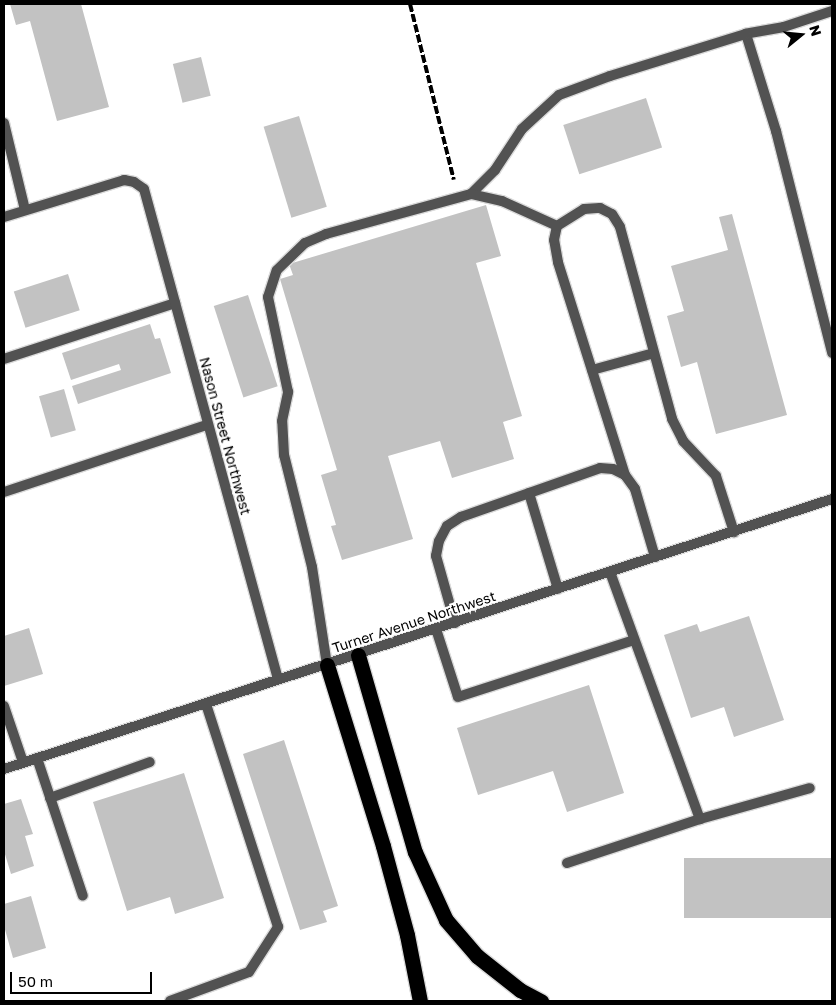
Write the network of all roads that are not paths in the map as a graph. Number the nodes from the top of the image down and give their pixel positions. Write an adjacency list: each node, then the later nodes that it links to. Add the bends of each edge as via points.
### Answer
1 (832, 11): 2 (street, via 784,27)
2 (746, 34): 5 (street, via 559,95 522,129 495,170); 11 (street, via 776,131)
3 (4, 123): 4 (street)
4 (8, 162): 6 (street)
5 (470, 194): 8 (street, via 502,201); 27 (street, via 346,228 305,243 276,270 268,297 288,392 282,421 284,455 312,568)
6 (25, 210): 7 (street); 9 (street, Nason Street Northwest, via 124,180 134,182 144,189 148,198)
7 (4, 217)
8 (557, 226): 10 (street, via 584,209 600,208 612,214 620,227); 13 (street, via 554,240 558,262)
9 (175, 303): 12 (street); 14 (street, Nason Street Northwest)
10 (654, 353): 13 (street); 19 (street, via 672,419 683,441 716,476)
11 (832, 353)
12 (4, 359)
13 (592, 370): 15 (street)
14 (206, 425): 16 (street); 28 (street, Nason Street Northwest)
15 (625, 475): 17 (street, via 614,468 600,468); 20 (street, via 635,489)
16 (4, 492)
17 (529, 493): 22 (street); 23 (street, via 461,517 447,526 436,556)
18 (832, 499): 19 (street, Turner Avenue Northwest)
19 (734, 532): 20 (street, Turner Avenue Northwest)
20 (654, 558): 21 (street, Turner Avenue Northwest)
21 (610, 572): 22 (street, Turner Avenue Northwest); 25 (street)
22 (558, 589): 23 (street, Turner Avenue Northwest)
23 (455, 623): 24 (street, Turner Avenue Northwest)
24 (436, 629): 25 (street, via 458,697); 26 (street, Turner Avenue Northwest)
25 (634, 640): 37 (street)
26 (358, 655): 27 (street, Turner Avenue Northwest); 42 (highway, via 392,781 433,895 446,920 477,956 520,990)
27 (327, 665): 28 (street, Turner Avenue Northwest); 41 (highway, via 383,846)
28 (278, 679): 29 (street, Turner Avenue Northwest)
29 (206, 704): 31 (street, Turner Avenue Northwest); 40 (street, via 278,928 249,972)
30 (4, 706): 32 (street)
31 (37, 758): 32 (street, Turner Avenue Northwest); 36 (street)
32 (23, 762): 34 (street, Turner Avenue Northwest)
33 (150, 762): 36 (street)
34 (4, 769)
35 (810, 788): 37 (street)
36 (50, 798): 39 (street)
37 (700, 819): 38 (street)
38 (567, 863)
39 (83, 896)
40 (170, 1001)
41 (420, 1001)
42 (542, 1001)

